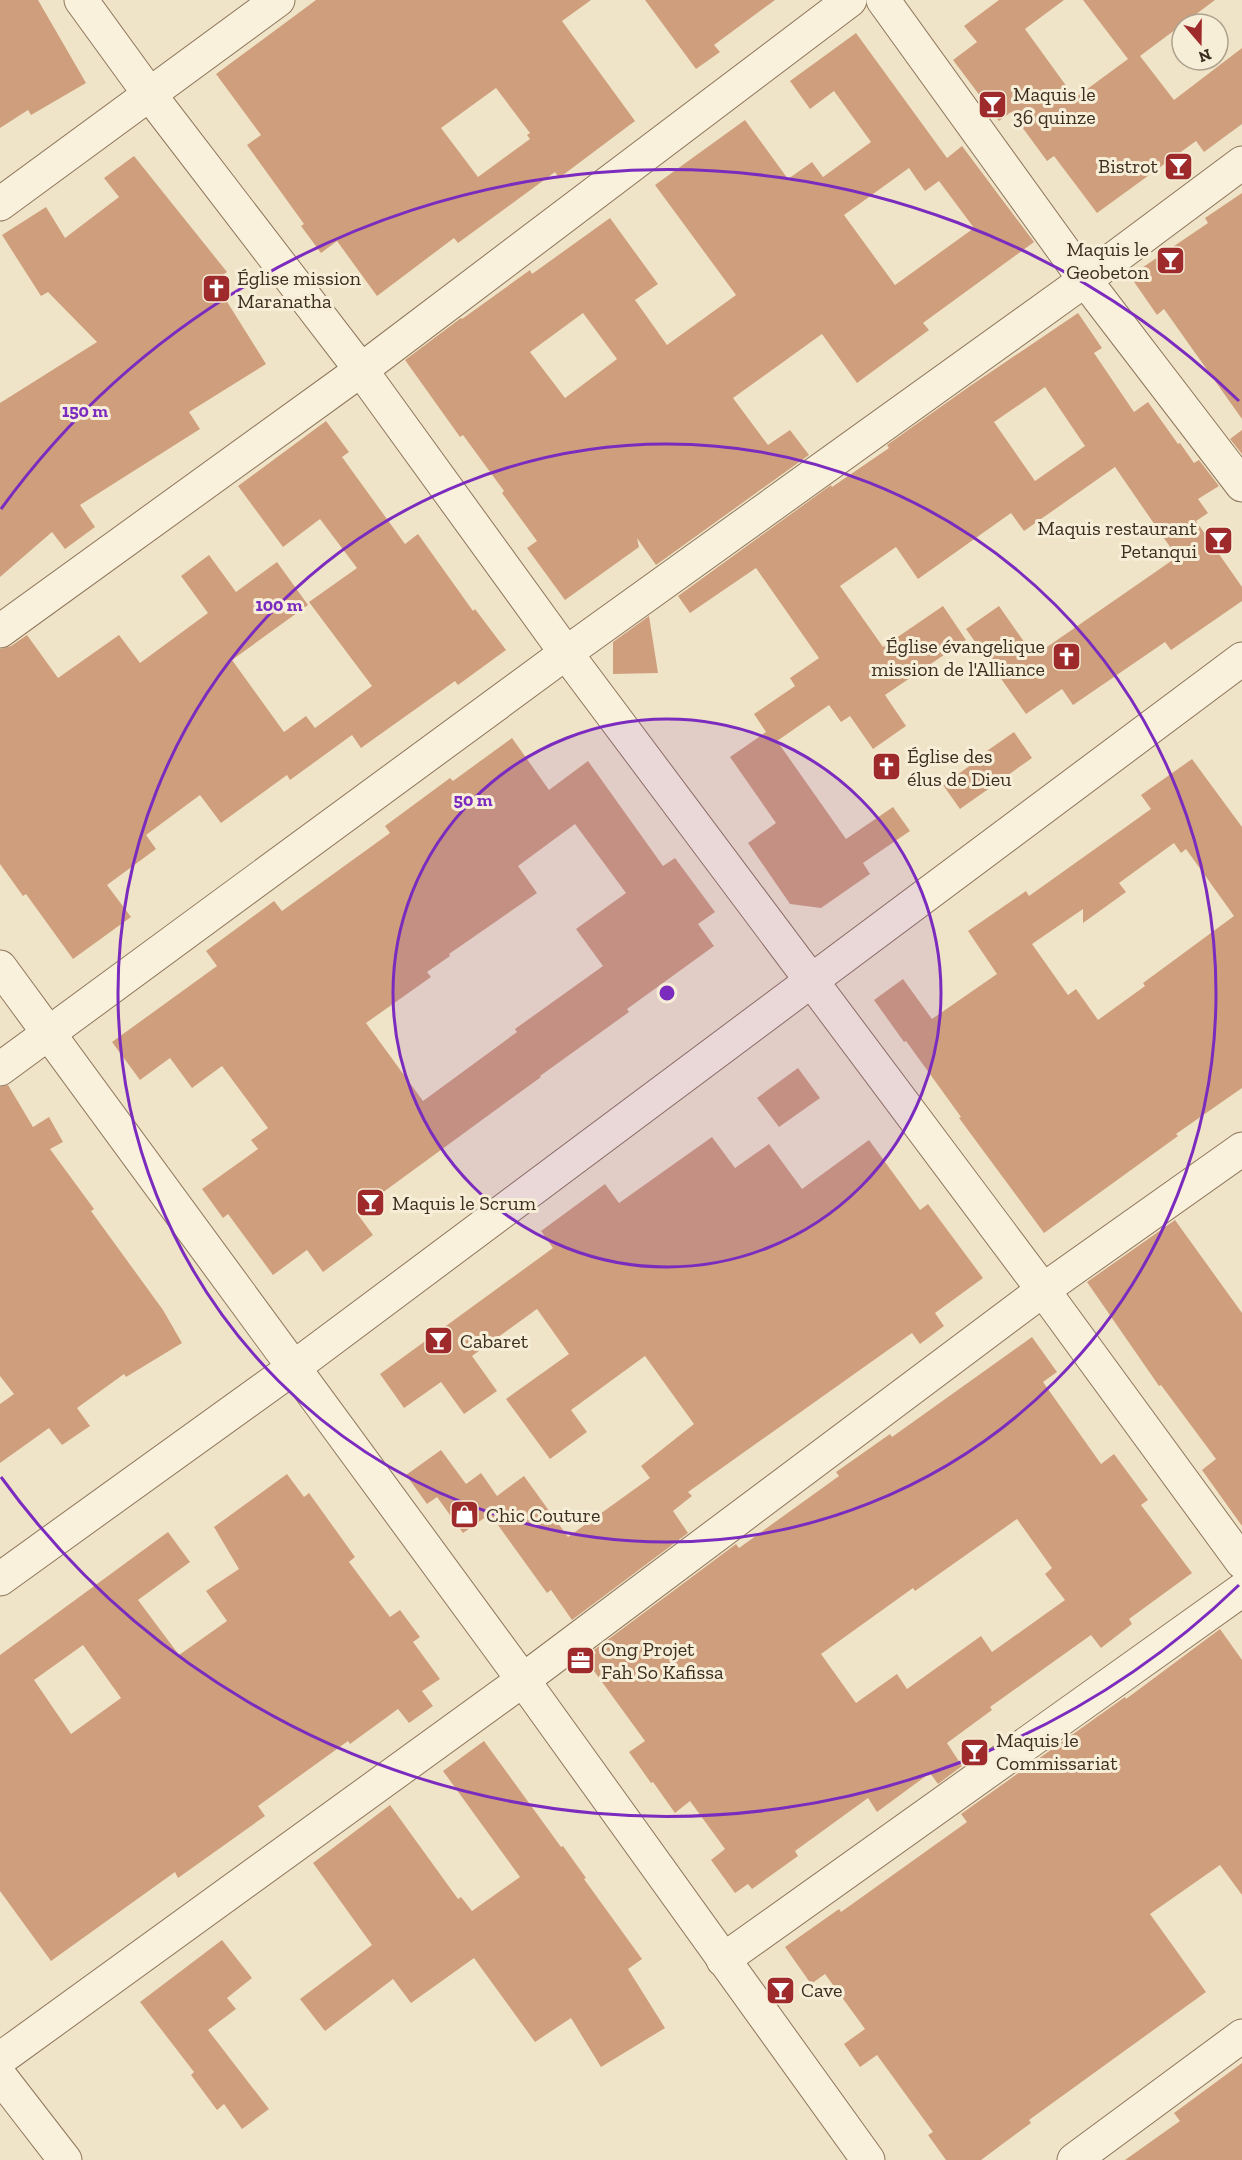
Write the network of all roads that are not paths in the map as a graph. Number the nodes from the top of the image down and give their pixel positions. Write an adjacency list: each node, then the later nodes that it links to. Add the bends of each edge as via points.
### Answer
1 (81, 0): 5 (street)
2 (278, 0): 5 (street)
3 (850, 0): 9 (street)
4 (883, 0): 8 (street)
5 (150, 95): 7 (street); 9 (street)
6 (1242, 164): 8 (street)
7 (0, 204)
8 (1085, 280): 10 (street); 12 (street)
9 (361, 370): 11 (street); 12 (street)
10 (1242, 484)
11 (0, 631)
12 (566, 653): 15 (street); 16 (street)
13 (1242, 659): 15 (street)
14 (0, 967): 16 (street)
15 (810, 981): 19 (street); 20 (street)
16 (49, 1033): 17 (street); 20 (street)
17 (0, 1069)
18 (1242, 1149): 19 (street)
19 (1043, 1290): 21 (street); 24 (street)
20 (293, 1368): 22 (street); 24 (street)
21 (1242, 1562)
22 (0, 1579)
23 (1242, 1590): 25 (street)
24 (523, 1680): 25 (street); 27 (street)
25 (723, 1960): 30 (street)
26 (1242, 2036): 31 (street)
27 (0, 2059)
28 (0, 2076): 29 (street)
29 (65, 2160)
30 (868, 2160)
31 (1074, 2160)

